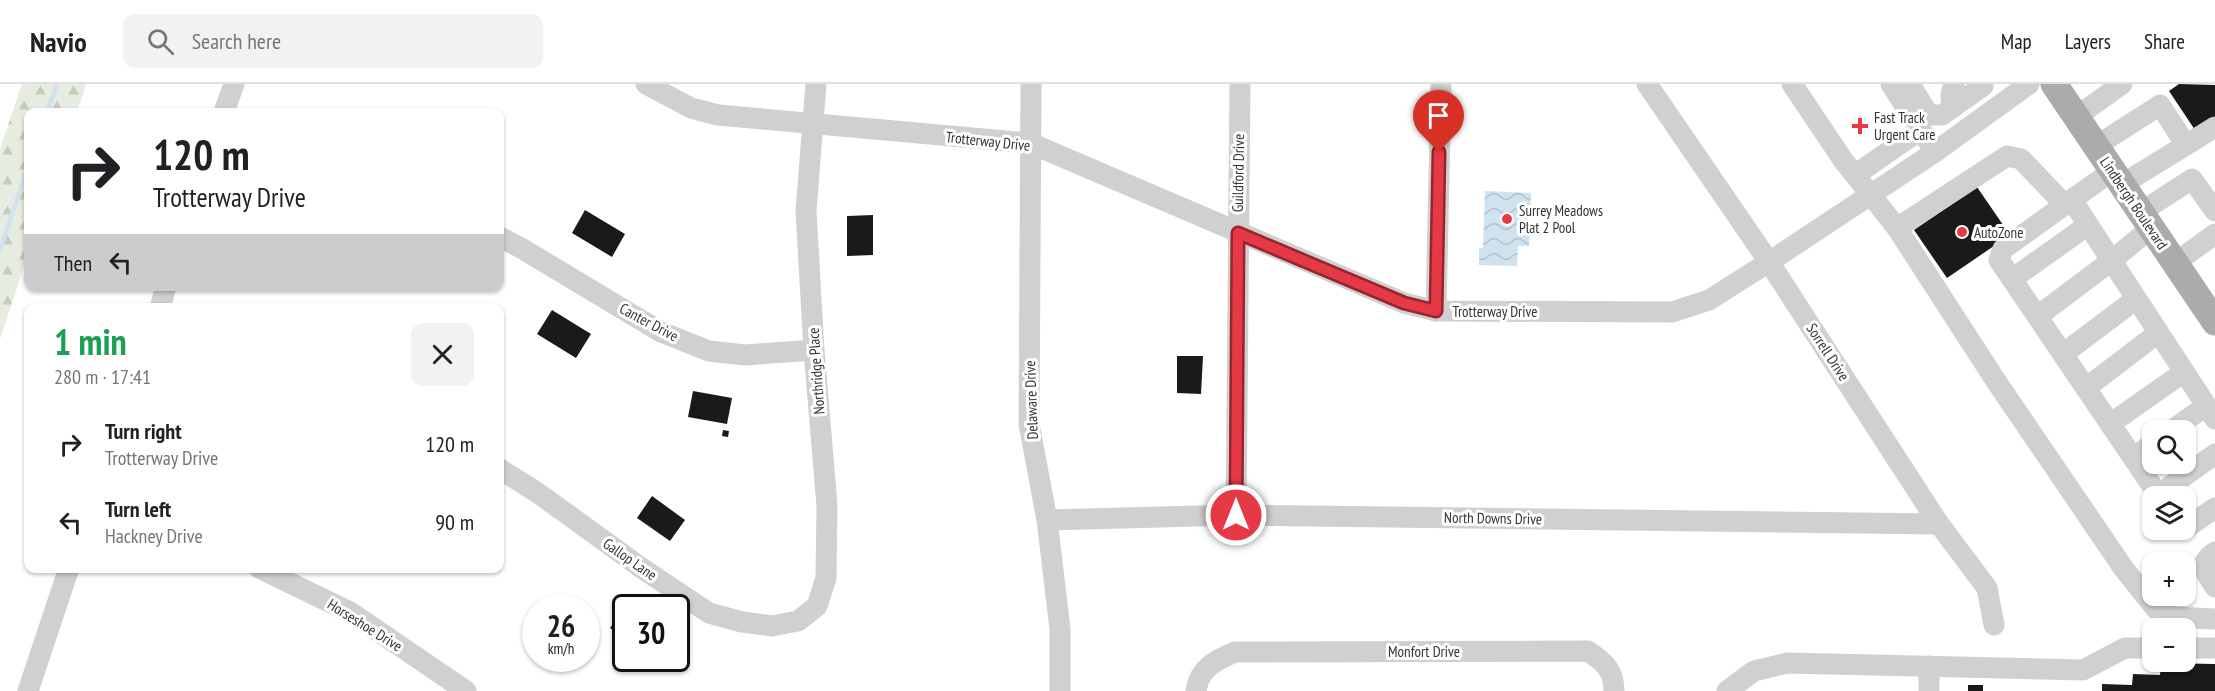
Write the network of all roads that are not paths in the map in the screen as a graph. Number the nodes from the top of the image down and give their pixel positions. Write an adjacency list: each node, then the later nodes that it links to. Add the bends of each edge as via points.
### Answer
1 (234, 84): 16 (street)
2 (646, 84): 19 (street, Trotterway Drive, via 691,108 718,115)
3 (816, 84): 19 (street, Northridge Place)
4 (1031, 84): 22 (street, Delaware Drive)
5 (1240, 84): 34 (street, Guildford Drive)
6 (1441, 84): 42 (street)
7 (1647, 84): 37 (street, Sorrell Drive)
8 (1792, 84): 26 (street)
9 (1892, 84): 21 (street)
10 (1954, 84): 17 (street)
11 (1983, 84): 17 (street)
12 (2029, 84): 25 (street, Trotterway Drive)
13 (2054, 84): 18 (main road, Lindbergh Boulevard)
14 (2122, 84): 18 (street)
15 (1929, 87): 17 (street, via 1911,86 1929,115 1942,115)
16 (225, 108)
17 (1952, 108)
18 (2076, 117): 24 (main road, Lindbergh Boulevard)
19 (813, 124): 22 (street, Trotterway Drive); 46 (street, Northridge Place, via 806,212)
20 (2215, 127): 23 (street)
21 (1920, 130): 25 (street); 26 (street)
22 (1030, 143): 34 (street, Trotterway Drive); 61 (street, Delaware Drive, via 1029,424)
23 (2186, 145): 24 (street, via 2160,105); 27 (street)
24 (2096, 146): 27 (main road, Lindbergh Boulevard)
25 (1935, 152): 28 (street, Trotterway Drive)
26 (1855, 175): 28 (street)
27 (2117, 178): 29 (street); 31 (main road, Lindbergh Boulevard)
28 (1870, 195): 33 (street); 37 (street, Trotterway Drive)
29 (2068, 203): 32 (street); 33 (street, via 2021,159 2007,156); 40 (street, via 2003,249 1999,260)
30 (2215, 211): 31 (street, via 2192,179)
31 (2146, 220): 38 (street); 39 (main road, Lindbergh Boulevard)
32 (2088, 225): 38 (street); 40 (street)
33 (1896, 228): 68 (street, via 2016,411 2124,569 2156,609 2173,617)
34 (1238, 233): 42 (street, Trotterway Drive, via 1404,303); 60 (street, Guildford Drive)
35 (2215, 234): 39 (street)
36 (504, 239): 46 (street, Canter Drive, via 661,332 709,351 745,355)
37 (1769, 261): 42 (street, Trotterway Drive, via 1709,300 1672,312); 63 (street, Sorrell Drive)
38 (2111, 261): 41 (street); 43 (street)
39 (2175, 263): 44 (main road, Lindbergh Boulevard)
40 (2012, 279): 43 (street)
41 (2136, 299): 45 (street); 47 (street)
42 (1436, 311)
43 (2037, 316): 47 (street)
44 (2215, 322)
45 (2158, 333): 48 (street); 49 (street)
46 (814, 350): 70 (street, Northridge Place, via 827,506 826,578 817,606 798,621)
47 (2063, 354): 49 (street)
48 (2184, 372): 50 (street); 52 (street)
49 (2086, 388): 52 (street)
50 (2211, 413): 51 (street)
51 (2195, 420)
52 (2110, 424): 55 (street)
53 (2142, 451): 55 (street)
54 (2215, 454): 58 (street)
55 (2133, 458): 57 (street)
56 (504, 471): 70 (street, Gallop Lane, via 709,613)
57 (2152, 486)
58 (2172, 486)
59 (2215, 508): 62 (street)
60 (1236, 515): 61 (street, North Downs Drive); 63 (street, North Downs Drive)
61 (1047, 520): 77 (street, Delaware Drive, via 1060,629)
62 (2196, 520)
63 (1940, 524): 69 (street, Sorrell Drive, via 1987,588)
64 (2215, 552): 67 (street, via 2204,563)
65 (67, 573): 75 (street)
66 (269, 573): 76 (street, Horseshoe Drive, via 350,612)
67 (2215, 587)
68 (2215, 619)
69 (1994, 625)
70 (772, 626)
71 (2142, 648): 74 (street, via 2125,648 2083,670)
72 (2196, 648): 73 (street)
73 (2215, 648)
74 (1929, 666): 80 (street, via 1787,663 1754,671); 81 (street)
75 (28, 691)
76 (466, 691)
77 (1060, 691)
78 (1196, 691): 79 (street, Monfort Drive, via 1211,663 1235,652 1588,651 1604,662 1614,680)
79 (1614, 691)
80 (1727, 691)
81 (1929, 691)

